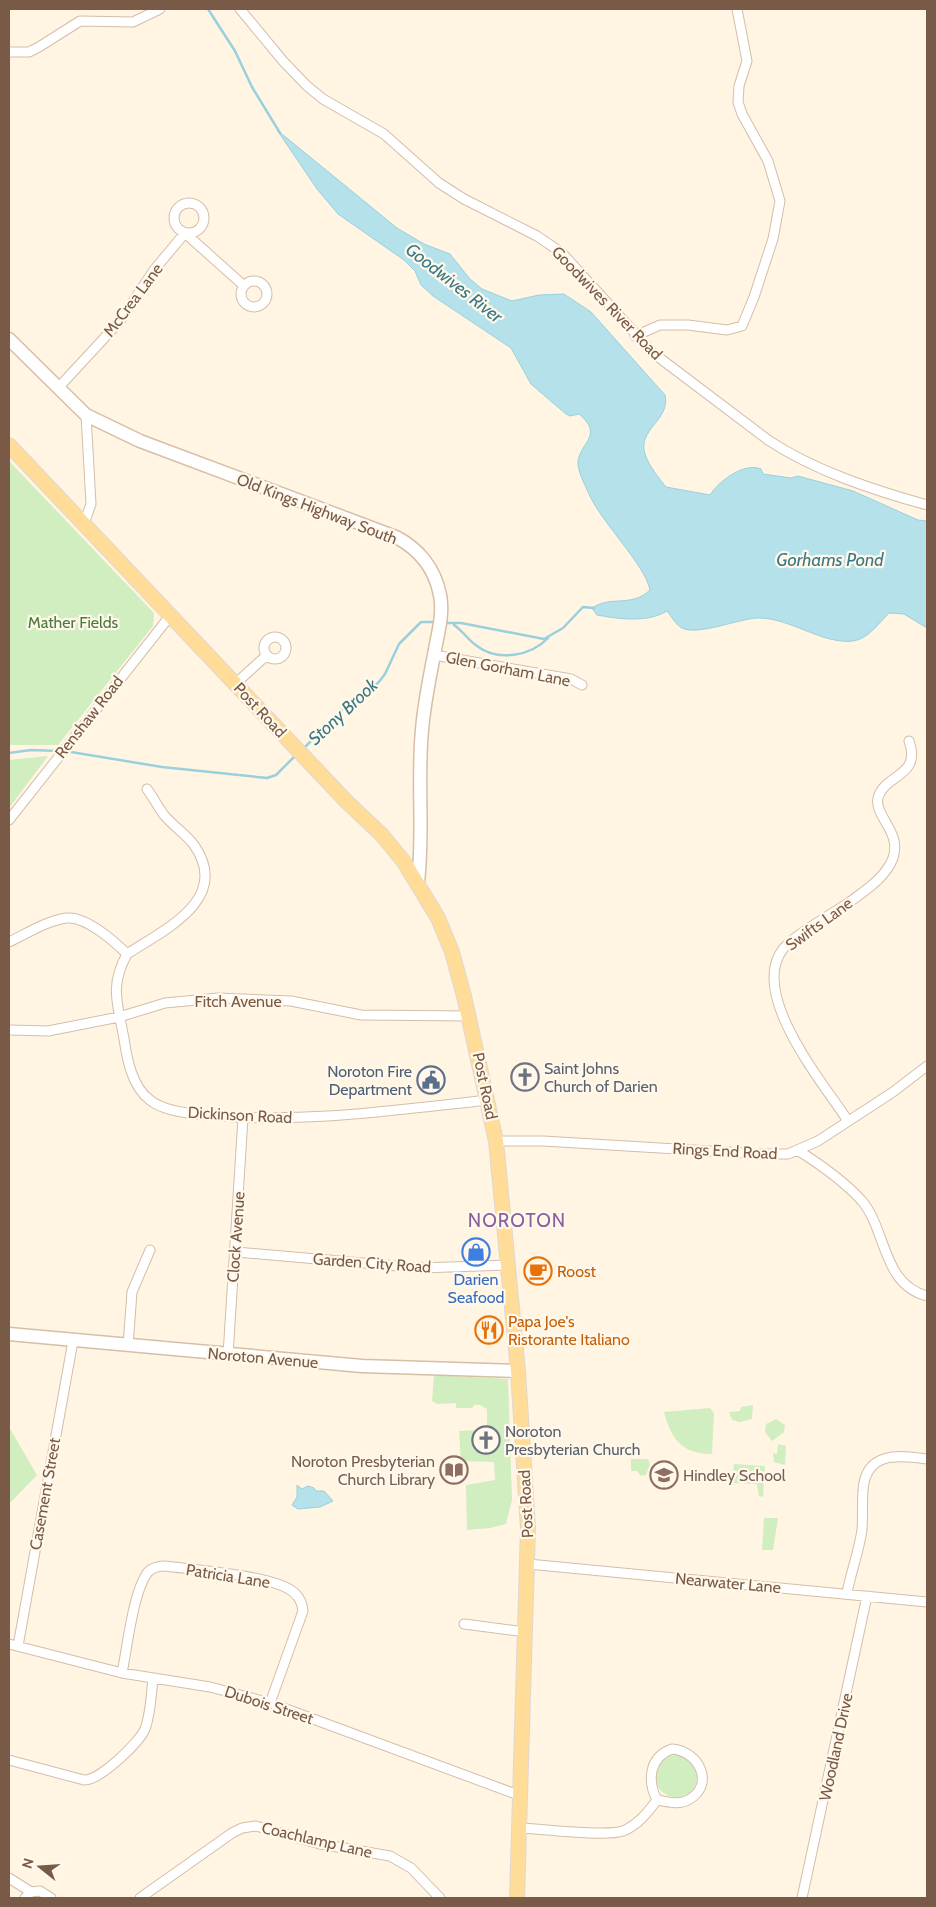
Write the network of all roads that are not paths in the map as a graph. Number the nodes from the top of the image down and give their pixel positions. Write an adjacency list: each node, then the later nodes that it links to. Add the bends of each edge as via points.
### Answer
1 (160, 9): 4 (street, via 133,22 86,19 71,24 29,52)
2 (240, 9): 6 (street, Goodwives River Road, via 294,74 323,98 384,134 439,183 562,253)
3 (737, 9): 6 (street, via 747,60 738,102 768,161 780,201 770,248 742,326 726,330 688,325 660,326)
4 (9, 52)
5 (243, 285): 8 (street, McCrea Lane, via 186,233 154,270 120,321)
6 (635, 336): 11 (street, Goodwives River Road, via 667,364 787,452 860,483)
7 (9, 339): 8 (street, Old Kings Highway South)
8 (59, 387): 9 (street, Old Kings Highway South)
9 (86, 415): 12 (street, via 91,504); 15 (street, Old Kings Highway South, via 140,441 404,542 418,552 429,567 440,596 440,623)
10 (9, 445): 12 (main road, Post Road)
11 (927, 505)
12 (84, 524): 13 (main road, Post Road)
13 (170, 616): 16 (main road, Post Road); 20 (street, Renshaw Road)
14 (267, 655): 16 (street)
15 (434, 655): 17 (street, Glen Gorham Lane, via 571,679); 21 (street, Old Kings Highway South, via 424,702)
16 (235, 684): 21 (main road, Post Road, via 382,835)
17 (582, 685)
18 (909, 741): 30 (street, Swifts Lane, via 912,756 904,774 882,788 877,802 894,842 889,867 860,894 784,948 776,969 775,989 782,1015)
19 (147, 789): 23 (street, via 164,815 193,843 203,860 207,878 200,898 180,920)
20 (9, 820)
21 (418, 882): 24 (main road, Post Road, via 452,952)
22 (9, 942): 23 (street, via 68,918 83,921 115,941)
23 (126, 954): 25 (street, Dickinson Road, via 115,986)
24 (469, 1016): 25 (street, Fitch Avenue, via 361,1015 291,1001 218,998 165,1003); 28 (main road, Post Road)
25 (119, 1017): 26 (street, Fitch Avenue, via 48,1031); 29 (street, Dickinson Road, via 136,1084 150,1101 181,1113)
26 (9, 1030)
27 (927, 1066): 30 (street, Rings End Road)
28 (488, 1100): 29 (street, Dickinson Road, via 346,1115); 31 (main road, Post Road)
29 (243, 1118): 34 (street, Clock Avenue)
30 (848, 1121): 32 (street, Rings End Road)
31 (496, 1141): 32 (street, Rings End Road, via 776,1155); 35 (main road, Post Road)
32 (799, 1151): 36 (street, via 863,1202 893,1269 909,1287)
33 (150, 1250): 39 (street, via 132,1292)
34 (236, 1252): 35 (street, Garden City Road, via 420,1268); 40 (street, Clock Avenue)
35 (509, 1265): 41 (main road, Post Road)
36 (927, 1296)
37 (9, 1334): 38 (street, Noroton Avenue)
38 (73, 1341): 39 (street, Noroton Avenue); 49 (street, Casement Street)
39 (128, 1346): 40 (street, Noroton Avenue)
40 (228, 1355): 41 (street, Noroton Avenue, via 362,1366)
41 (518, 1372): 43 (main road, Post Road)
42 (927, 1459): 44 (street, via 892,1456 878,1461 867,1474 863,1489 862,1530)
43 (528, 1564): 44 (street, Nearwater Lane); 48 (main road, Post Road)
44 (847, 1594): 45 (street, Nearwater Lane)
45 (867, 1596): 46 (street, Nearwater Lane); 63 (street, Woodland Drive)
46 (927, 1602)
47 (464, 1624): 48 (street)
48 (526, 1632): 54 (main road, Post Road)
49 (13, 1645): 50 (street, Dubois Street)
50 (122, 1673): 51 (street, Dubois Street); 52 (street, Patricia Lane, via 139,1594 153,1568 166,1566 258,1579 290,1589 300,1599 303,1611)
51 (153, 1679): 52 (street, Dubois Street, via 210,1687); 53 (street, via 148,1716 141,1736 95,1778 84,1780)
52 (270, 1703): 54 (street, Dubois Street)
53 (9, 1760)
54 (521, 1796): 56 (main road, Post Road)
55 (657, 1800): 55 (street, via 681,1802 689,1800 698,1790 701,1770 688,1753 672,1749 659,1756 651,1774); 56 (street, via 636,1823 623,1831 602,1833)
56 (520, 1828): 62 (main road, Post Road)
57 (9, 1878): 58 (street)
58 (28, 1895): 59 (street, via 40,1890)
59 (50, 1898)
60 (140, 1898): 61 (street, Coachlamp Lane, via 232,1833 256,1826 320,1844 396,1859 411,1868)
61 (440, 1898)
62 (517, 1898)
63 (802, 1898)

